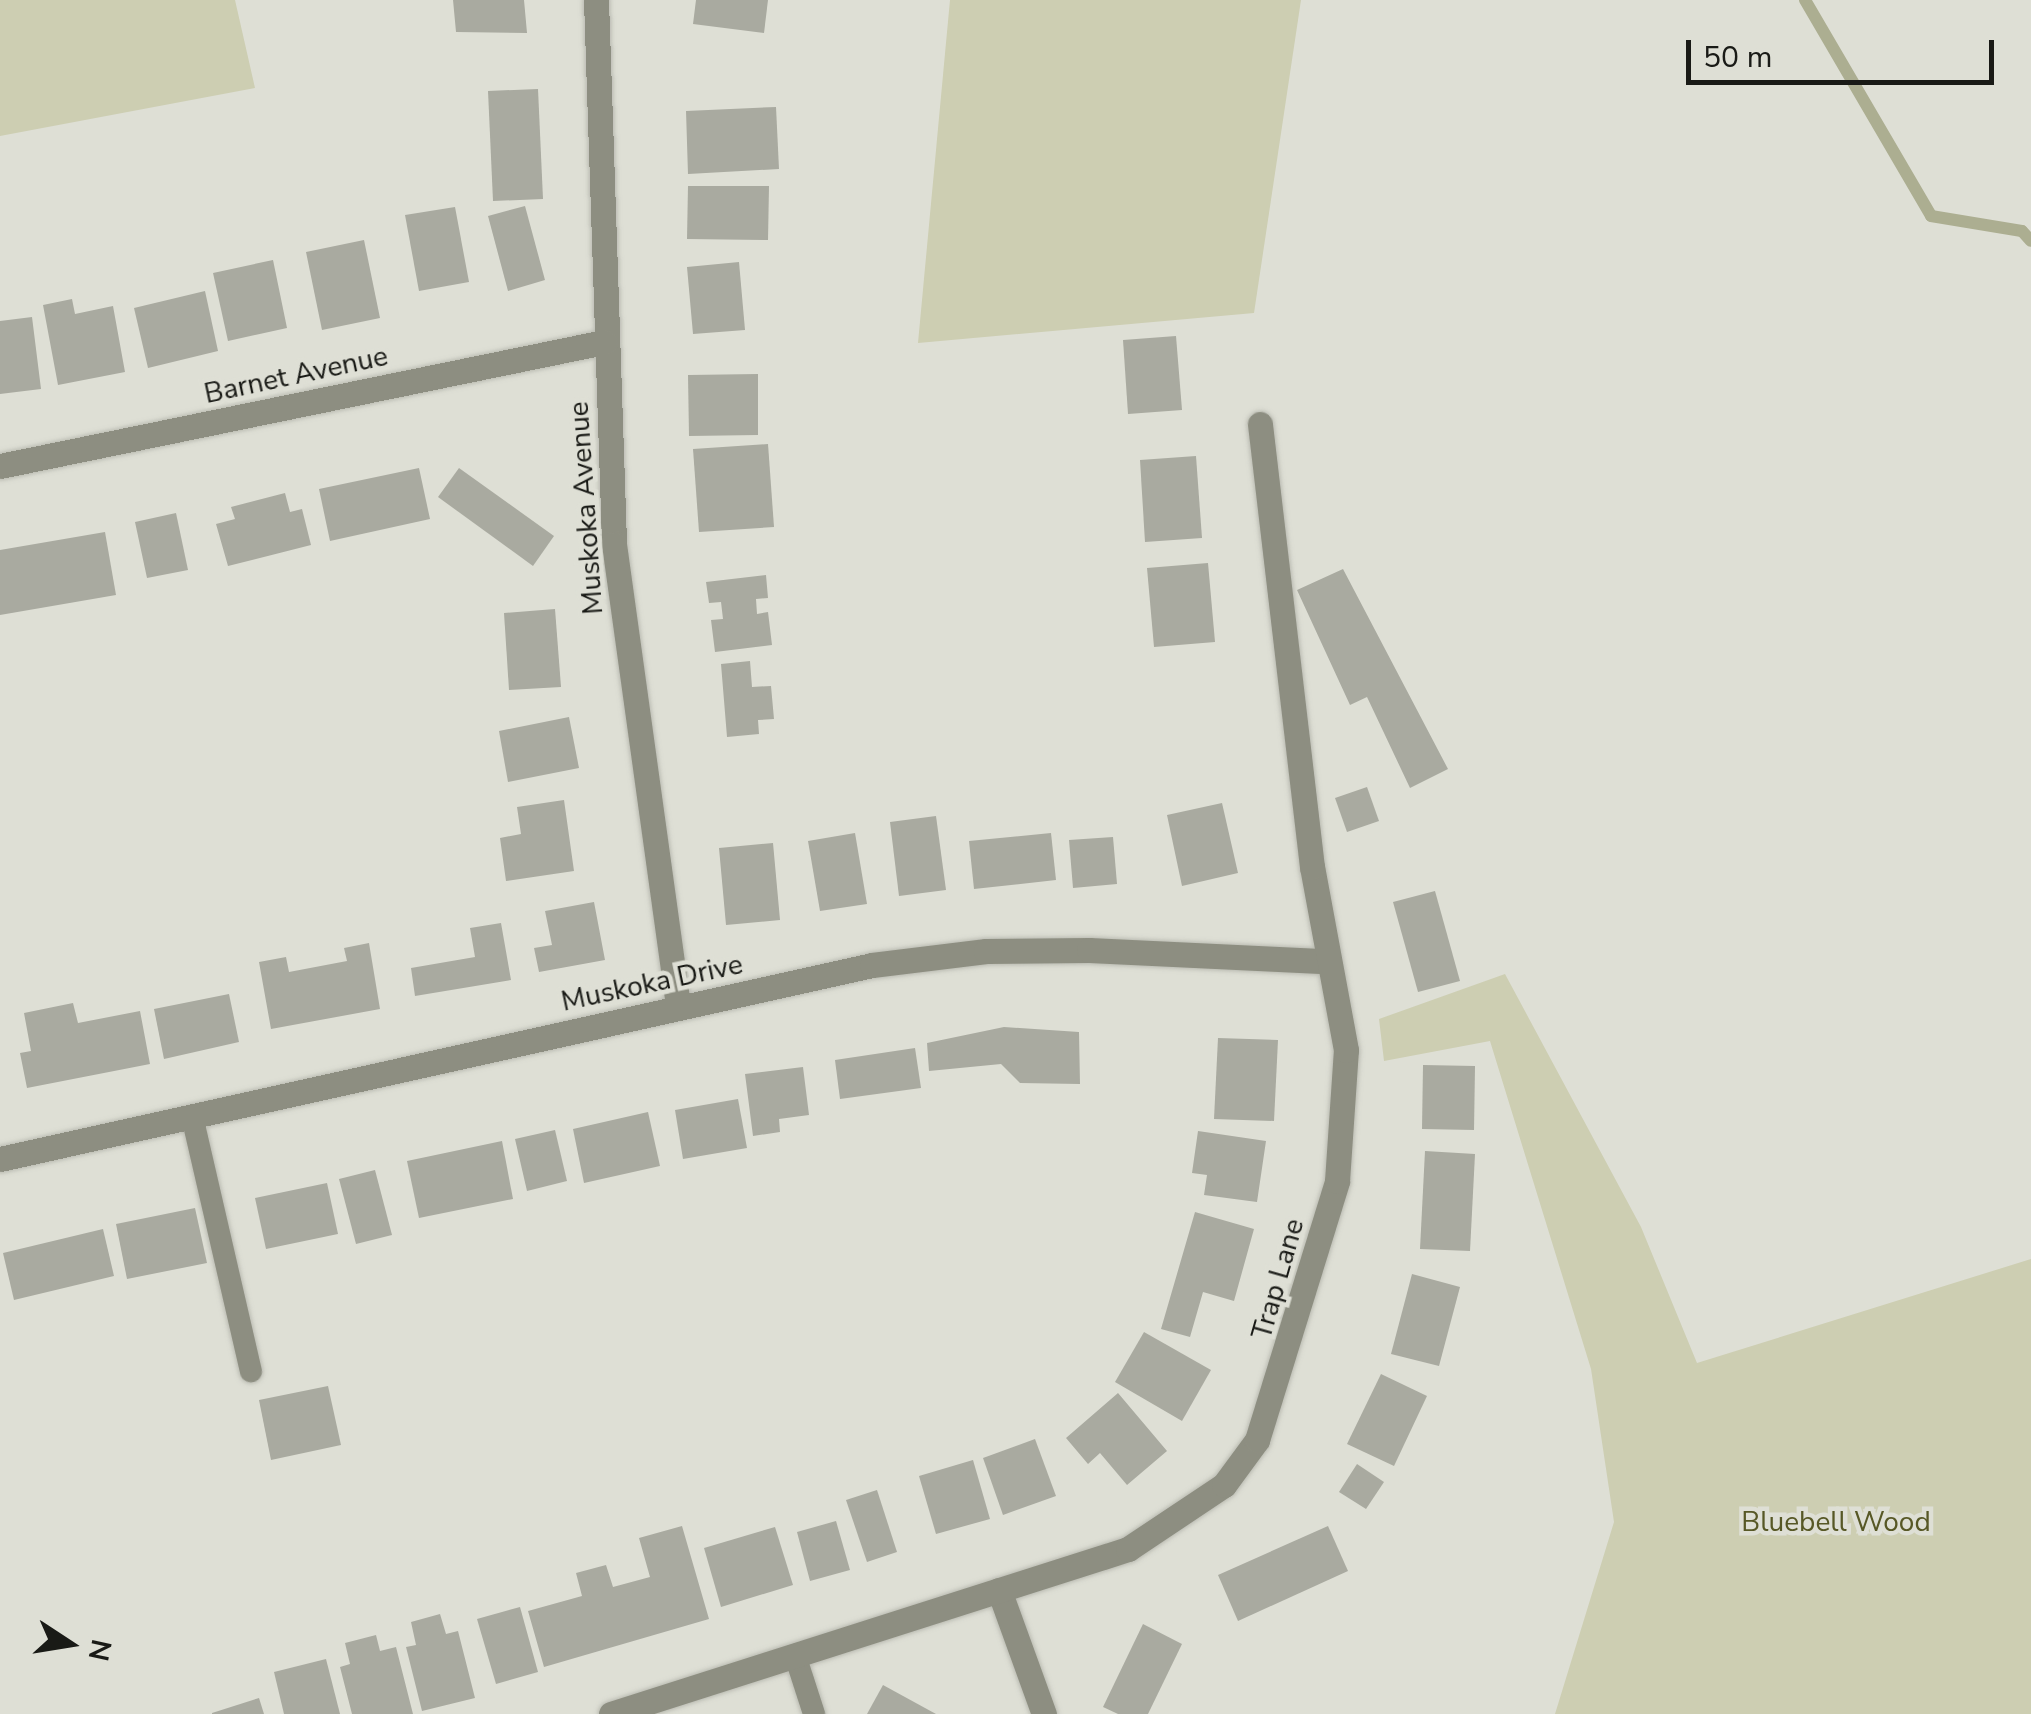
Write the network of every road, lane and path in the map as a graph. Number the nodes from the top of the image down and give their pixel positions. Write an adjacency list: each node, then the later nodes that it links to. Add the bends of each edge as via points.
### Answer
1 (596, 0): 2 (street, Muskoka Avenue)
2 (604, 342): 4 (street, Barnet Avenue); 6 (street, Muskoka Avenue, via 614,544)
3 (1260, 424): 5 (street, Trap Lane)
4 (0, 466)
5 (1326, 961): 6 (street, Muskoka Drive, via 986,951 872,965); 10 (street, Trap Lane, via 1346,1050 1337,1181 1257,1440 1224,1485 1178,1522 1128,1550)
6 (678, 1008): 7 (street, Muskoka Drive)
7 (192, 1116): 8 (street, Muskoka Drive); 9 (lane)
8 (0, 1159)
9 (251, 1371)
10 (999, 1590): 11 (street, Trap Lane); 14 (street)
11 (795, 1656): 12 (street, Trap Lane); 13 (lane)
12 (611, 1714)
13 (814, 1714)
14 (1044, 1714)

